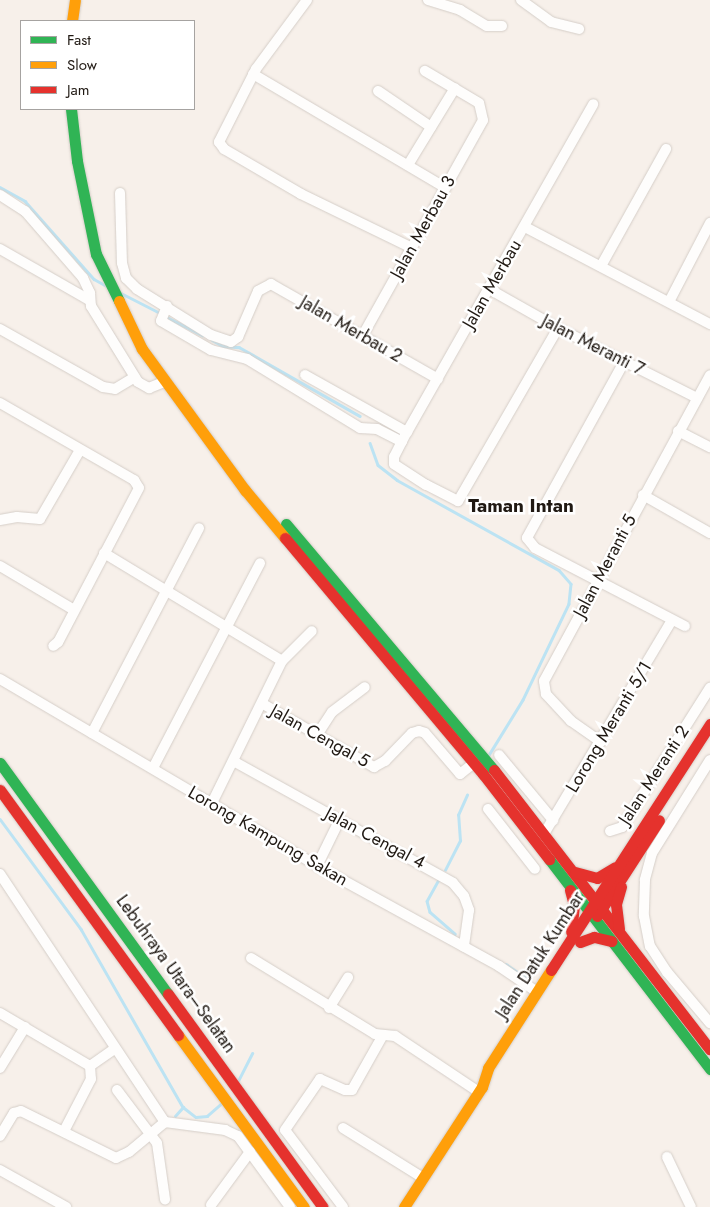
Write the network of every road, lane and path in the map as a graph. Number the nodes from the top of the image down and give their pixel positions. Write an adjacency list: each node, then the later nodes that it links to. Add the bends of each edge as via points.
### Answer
1 (75, 0): 5 (main road)
2 (307, 0): 9 (street)
3 (428, 0): 6 (street, via 460,10 484,25)
4 (521, 0): 7 (street, via 552,22)
5 (72, 20)
6 (502, 26)
7 (579, 29)
8 (425, 71): 10 (street)
9 (253, 74): 16 (street); 23 (street, via 219,142 224,149 301,194)
10 (455, 88): 14 (street); 17 (street, Jalan Merbau 3, via 480,102 483,120)
11 (378, 91): 14 (street)
12 (593, 104): 21 (street, Jalan Merbau)
13 (71, 110): 38 (main road, via 77,161 96,254 127,321)
14 (432, 127): 16 (street)
15 (666, 149): 24 (street)
16 (408, 166): 17 (street)
17 (446, 188): 23 (street, Jalan Merbau 3)
18 (120, 193): 28 (street, via 122,263 126,278)
19 (0, 195): 26 (street, via 25,211 83,278 90,293)
20 (710, 224): 27 (street)
21 (525, 227): 24 (street); 25 (street, Jalan Merbau)
22 (0, 248): 26 (street)
23 (412, 248): 32 (street, Jalan Merbau 3)
24 (601, 266): 27 (street)
25 (489, 289): 30 (street, Jalan Meranti 7); 37 (street, Jalan Merbau)
26 (89, 300): 36 (street)
27 (670, 300): 29 (street)
28 (164, 311): 32 (street, Jalan Merbau 2, via 231,342 238,337 263,286 271,284); 43 (street, via 211,350 247,359 360,428 377,429)
29 (710, 324)
30 (558, 328): 33 (street, Jalan Meranti 7); 43 (street, Jalan Merbau, via 458,500 426,485 394,464)
31 (0, 329): 36 (street, via 103,387 115,389)
32 (363, 335): 37 (street, Jalan Merbau 2)
33 (624, 362): 39 (street, Jalan Meranti 7); 54 (street, via 527,534 528,542 535,548)
34 (305, 375): 42 (street)
35 (710, 375): 39 (street, Jalan Meranti 5)
36 (135, 377): 38 (street, via 144,387)
37 (438, 379): 42 (street, Jalan Merbau)
38 (164, 382): 50 (main road)
39 (697, 398): 41 (street, Jalan Meranti 5)
40 (0, 403): 45 (street)
41 (678, 431): 44 (street); 46 (street, Jalan Meranti 5)
42 (407, 432): 43 (street, Jalan Merbau)
43 (402, 442)
44 (710, 447)
45 (80, 450): 47 (street, via 40,519 17,517); 51 (street, via 134,480 139,488)
46 (643, 495): 49 (street); 54 (street, Jalan Meranti 5)
47 (0, 520)
48 (199, 528): 55 (street)
49 (710, 533)
50 (297, 544): 77 (main road); 87 (main road, via 446,712)
51 (104, 553): 55 (street); 56 (street)
52 (260, 563): 58 (street)
53 (0, 566): 56 (street)
54 (596, 580): 57 (street); 72 (street, Jalan Meranti 5, via 543,687 571,721)
55 (165, 591): 58 (street); 69 (street)
56 (74, 610): 61 (street)
57 (672, 620): 59 (street); 72 (street, Lorong Meranti 5/1)
58 (226, 626): 62 (street); 78 (street)
59 (685, 626)
60 (312, 631): 62 (street)
61 (53, 646)
62 (282, 661): 67 (street)
63 (0, 679): 69 (street, Lorong Kampung Sakan)
64 (365, 687): 70 (street, via 332,712)
65 (710, 688): 66 (street, Jalan Meranti 2)
66 (706, 703): 86 (street, Jalan Meranti 2, via 622,826)
67 (263, 704): 70 (street, Jalan Cengal 5); 75 (street)
68 (710, 724): 89 (main road, Jalan Datuk Kumbar)
69 (92, 733): 78 (street, Lorong Kampung Sakan)
70 (316, 735): 77 (street, Jalan Cengal 5, via 378,767 412,733 419,731 425,733 460,774)
71 (710, 740): 88 (main road, Jalan Datuk Kumbar)
72 (601, 742): 84 (street, Lorong Meranti 5/1)
73 (499, 756): 84 (street)
74 (710, 760): 106 (street, via 652,853 645,880 644,916 654,952)
75 (235, 762): 80 (street); 83 (street, Jalan Cengal 4)
76 (0, 763): 131 (main road, Lebuhraya Utara–Selatan)
77 (474, 763): 82 (main road)
78 (153, 768): 80 (street, Lorong Kampung Sakan)
79 (0, 790): 130 (main road, Lebuhraya Utara–Selatan)
80 (212, 803): 90 (street, Lorong Kampung Sakan)
81 (488, 810): 85 (street)
82 (514, 814): 85 (street); 94 (main road)
83 (340, 820): 90 (street); 100 (street, Jalan Cengal 4, via 453,883 464,896 469,910)
84 (553, 820): 87 (street, Lorong Meranti 5/1)
85 (500, 825): 91 (street)
86 (610, 830)
87 (544, 834): 92 (main road)
88 (631, 863): 95 (main road, Jalan Datuk Kumbar); 97 (main road, via 616,904)
89 (619, 864): 92 (main road, via 597,878); 95 (main road, Jalan Datuk Kumbar)
90 (317, 866): 100 (street, Lorong Kampung Sakan)
91 (535, 869)
92 (575, 872): 95 (main road)
93 (0, 874): 109 (street)
94 (565, 881): 96 (main road); 99 (main road, via 574,905)
95 (599, 904): 96 (main road, Jalan Datuk Kumbar); 97 (main road)
96 (592, 915): 97 (main road); 98 (main road, Jalan Datuk Kumbar); 99 (main road, Jalan Datuk Kumbar)
97 (616, 937): 98 (main road, via 594,937); 110 (main road); 113 (main road)
98 (580, 942): 114 (main road, Jalan Datuk Kumbar)
99 (567, 945): 103 (main road, Jalan Datuk Kumbar)
100 (464, 947): 103 (street, Lorong Kampung Sakan)
101 (251, 958): 104 (street)
102 (348, 978): 104 (street)
103 (537, 992): 114 (main road, Jalan Datuk Kumbar, via 488,1068)
104 (329, 1008): 108 (street)
105 (0, 1012): 107 (street)
106 (710, 1023)
107 (25, 1027): 111 (street); 112 (street)
108 (383, 1035): 116 (street, via 395,1036); 132 (street, via 352,1090 320,1079 285,1130)
109 (114, 1048): 111 (street); 117 (street)
110 (710, 1050)
111 (90, 1066): 119 (street, via 91,1079)
112 (0, 1068)
113 (710, 1069)
114 (491, 1076): 116 (main road, Jalan Datuk Kumbar)
115 (117, 1090): 120 (street)
116 (479, 1092): 125 (main road, Jalan Datuk Kumbar)
117 (165, 1122): 120 (street); 122 (street, via 233,1132)
118 (343, 1128): 125 (street)
119 (64, 1131): 120 (street, via 116,1158); 121 (street, via 21,1111 14,1113)
120 (151, 1134): 126 (street, via 162,1156)
121 (0, 1136)
122 (250, 1152): 127 (street); 129 (street)
123 (666, 1157): 134 (street)
124 (0, 1170): 128 (street)
125 (423, 1178): 133 (main road, Jalan Datuk Kumbar)
126 (166, 1199)
127 (211, 1205)
128 (66, 1207)
129 (290, 1207)
130 (304, 1207)
131 (323, 1207)
132 (343, 1207)
133 (404, 1207)
134 (691, 1207)

